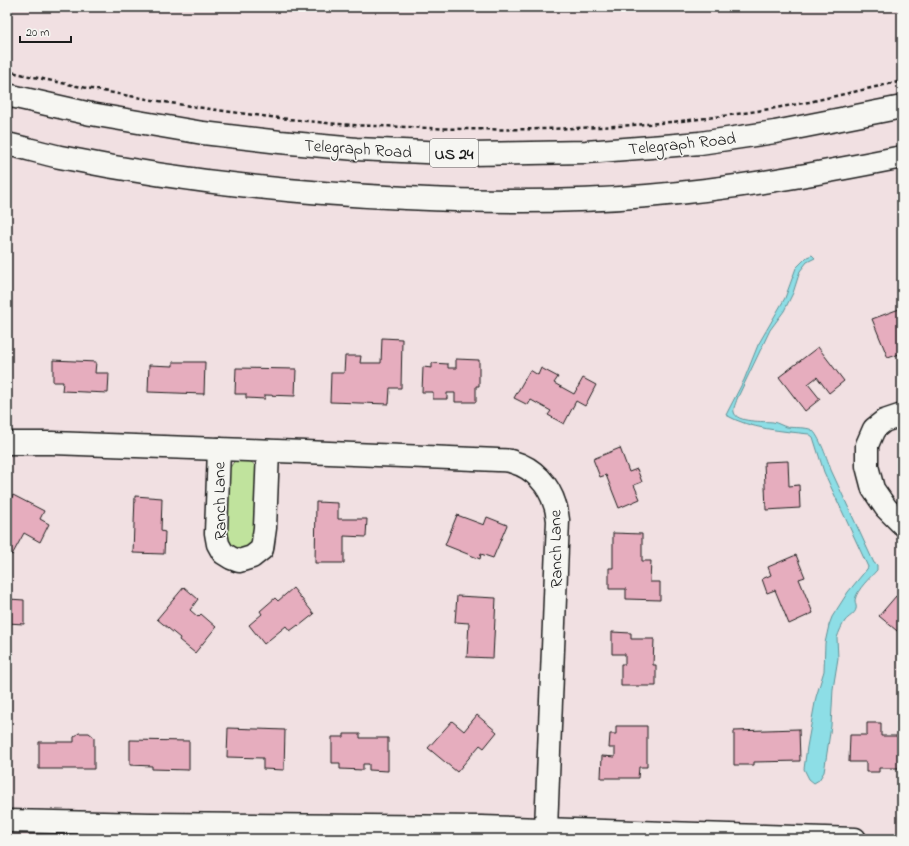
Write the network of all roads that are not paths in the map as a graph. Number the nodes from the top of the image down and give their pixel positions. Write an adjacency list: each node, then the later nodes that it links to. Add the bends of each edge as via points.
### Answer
1 (7, 96): 2 (main road, Telegraph Road / US 24, via 91,114 211,134 348,148 471,154 586,152 693,143 775,132)
2 (902, 107)
3 (7, 144): 4 (main road, via 59,157 143,172 244,186 373,197 491,201 608,199 686,193 800,177)
4 (902, 157)
5 (902, 415): 9 (main road, via 884,421 874,429 867,445 866,466 873,489 886,508)
6 (7, 443): 7 (main road, Ranch Lane)
7 (219, 449): 8 (main road, Ranch Lane); 8 (main road, Ranch Lane, via 216,533 223,553 239,560 252,557 262,548)
8 (268, 451): 11 (main road, Ranch Lane, via 498,460 513,462 541,478 556,506 558,520)
9 (902, 524)
10 (7, 821): 11 (main road)
11 (546, 829): 12 (main road)
12 (855, 839)

